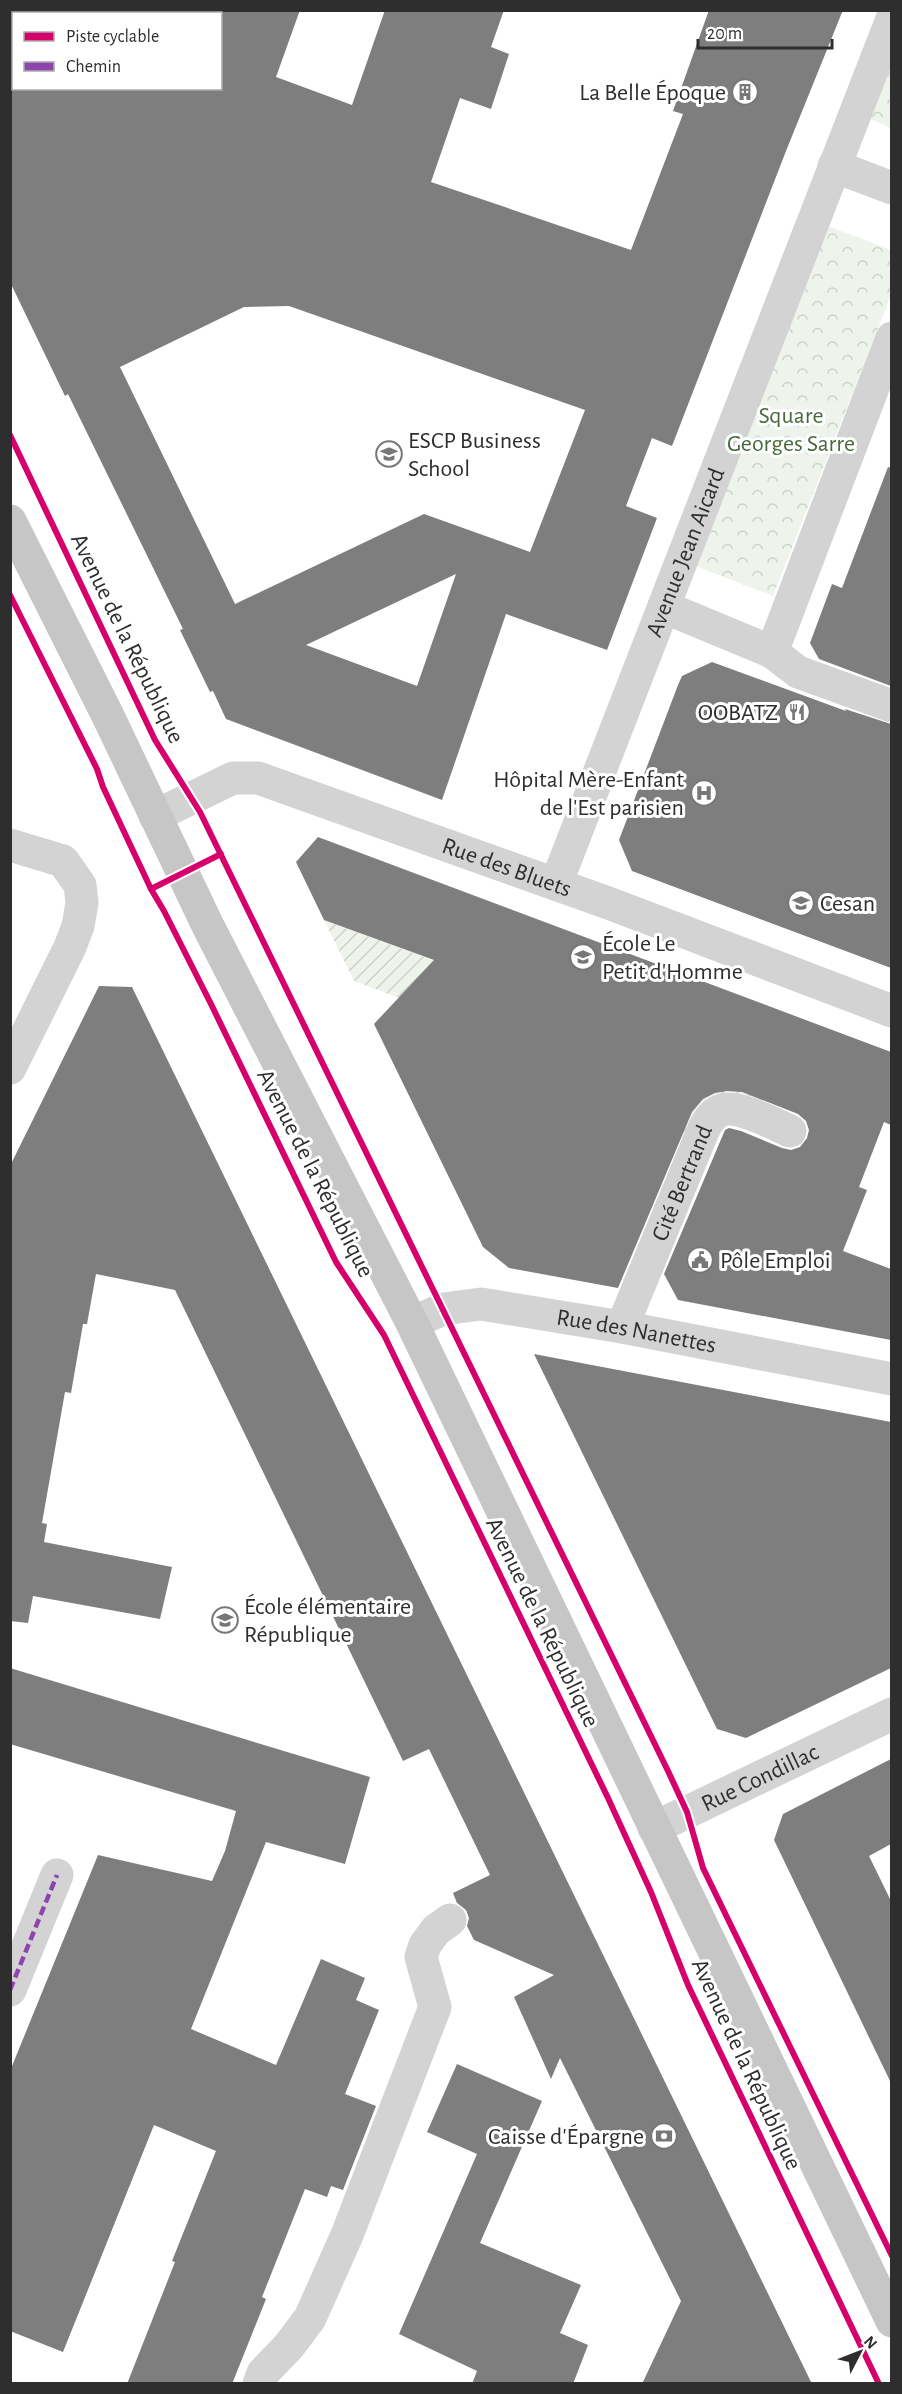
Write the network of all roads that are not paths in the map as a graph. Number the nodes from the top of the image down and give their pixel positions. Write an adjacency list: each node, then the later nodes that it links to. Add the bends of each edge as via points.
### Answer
1 (891, 19): 2 (street, Avenue Jean Aicard)
2 (834, 166): 3 (street); 6 (street, Avenue Jean Aicard)
3 (891, 188)
4 (891, 338): 7 (street)
5 (10, 520): 9 (main road, Avenue de la République)
6 (664, 607): 7 (street); 11 (street, Avenue Jean Aicard)
7 (772, 652): 8 (street, via 798,672)
8 (891, 706)
9 (155, 816): 11 (street, Rue des Bluets, via 233,778 258,778); 15 (main road, Avenue de la République)
10 (10, 844): 13 (street, via 63,861 80,885 82,903 70,947)
11 (556, 884): 12 (street, Rue des Bluets)
12 (891, 1011)
13 (10, 1068)
14 (790, 1131): 16 (street, Cité Bertrand, via 736,1110 722,1110 711,1116)
15 (412, 1323): 16 (street, Rue des Nanettes, via 443,1309 481,1304); 19 (main road, Avenue de la République)
16 (622, 1327): 17 (street, Rue des Nanettes)
17 (891, 1379)
18 (891, 1714): 19 (street, Rue Condillac)
19 (654, 1828): 23 (main road, Avenue de la République)
20 (57, 1875): 22 (street)
21 (450, 1920): 24 (street, via 425,1945 421,1958 435,2007 347,2235 310,2318 263,2373)
22 (10, 1990)
23 (891, 2321)
24 (259, 2384)

